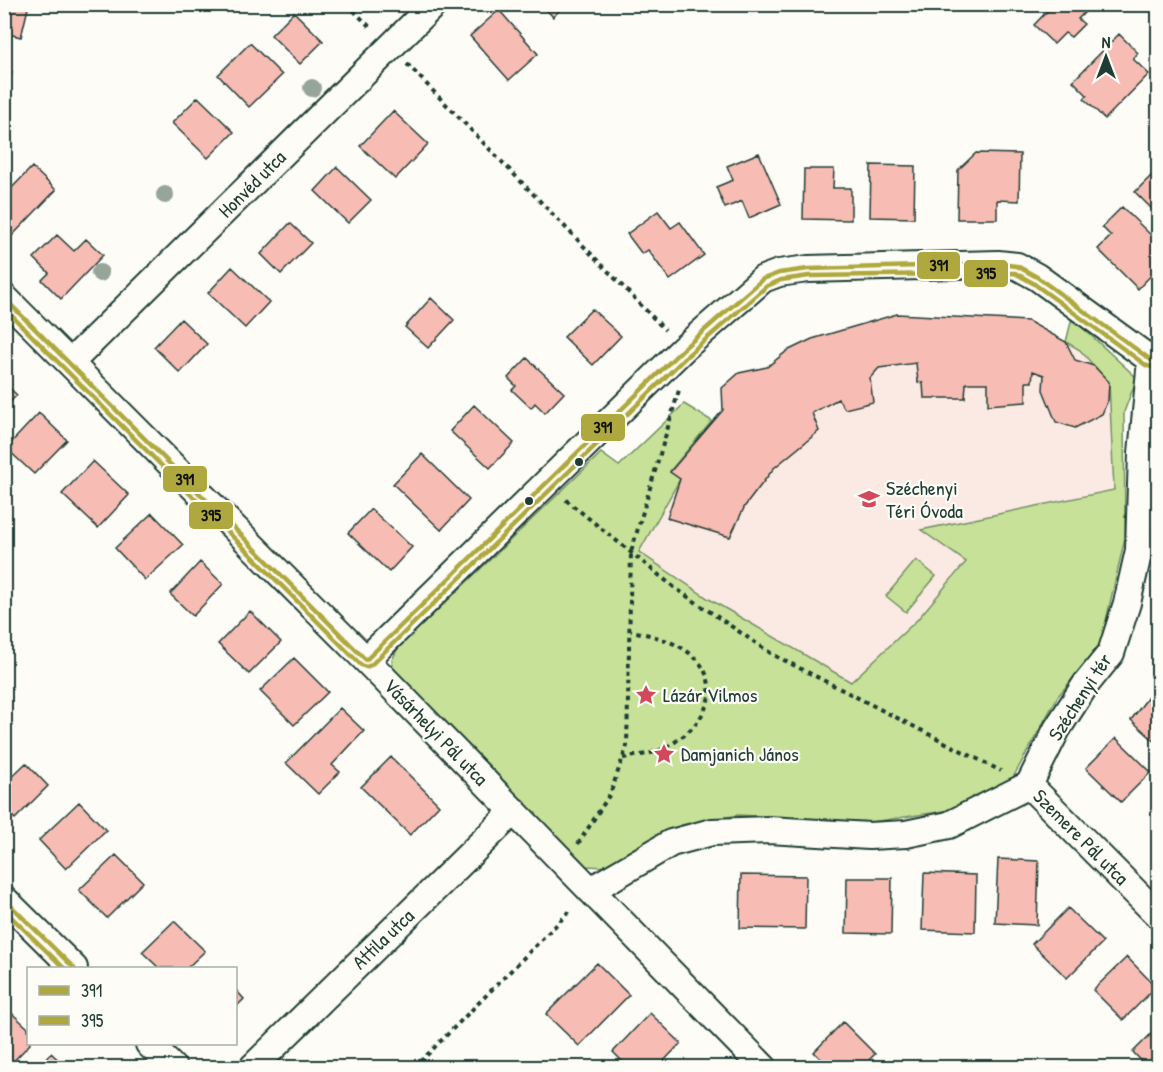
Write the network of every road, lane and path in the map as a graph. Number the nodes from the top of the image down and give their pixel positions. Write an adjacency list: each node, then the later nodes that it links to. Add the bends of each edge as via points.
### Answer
1 (347, 4): 3 (path)
2 (434, 4): 3 (street, Honvéd utca)
3 (390, 46): 5 (path); 7 (street, Honvéd utca)
4 (4, 297): 7 (street, Vásárhelyi Pál utca)
5 (682, 349): 6 (street, Széchenyi tér, via 763,279 779,273 998,264 1017,266 1037,277); 8 (street, Széchenyi tér); 9 (path, via 681,382)
6 (1155, 357): 13 (street, Széchenyi tér, via 1142,453 1139,550 1127,603 1110,653 1057,729)
7 (71, 362): 11 (street, Vásárhelyi Pál utca)
8 (545, 482): 9 (path); 11 (street, Széchenyi tér)
9 (631, 552): 10 (path); 13 (path, via 675,588 772,654)
10 (630, 631): 12 (path, via 627,746); 12 (path, via 666,640 686,653 702,666 710,685 708,703 698,722 678,739 655,751)
11 (366, 660): 14 (street, Vásárhelyi Pál utca)
12 (622, 759): 15 (path, via 610,794)
13 (1029, 785): 16 (street, via 949,825 906,834 712,832 671,843); 18 (street, Szemere Pál utca)
14 (514, 811): 15 (street, Vásárhelyi Pál utca); 22 (street, Attila utca)
15 (565, 865): 16 (street, Vásárhelyi Pál utca)
16 (591, 890): 23 (path); 24 (street, Vásárhelyi Pál utca)
17 (4, 900): 19 (street)
18 (1158, 915)
19 (72, 967)
20 (150, 1045): 21 (street)
21 (173, 1068)
22 (252, 1068)
23 (414, 1068)
24 (764, 1068)

